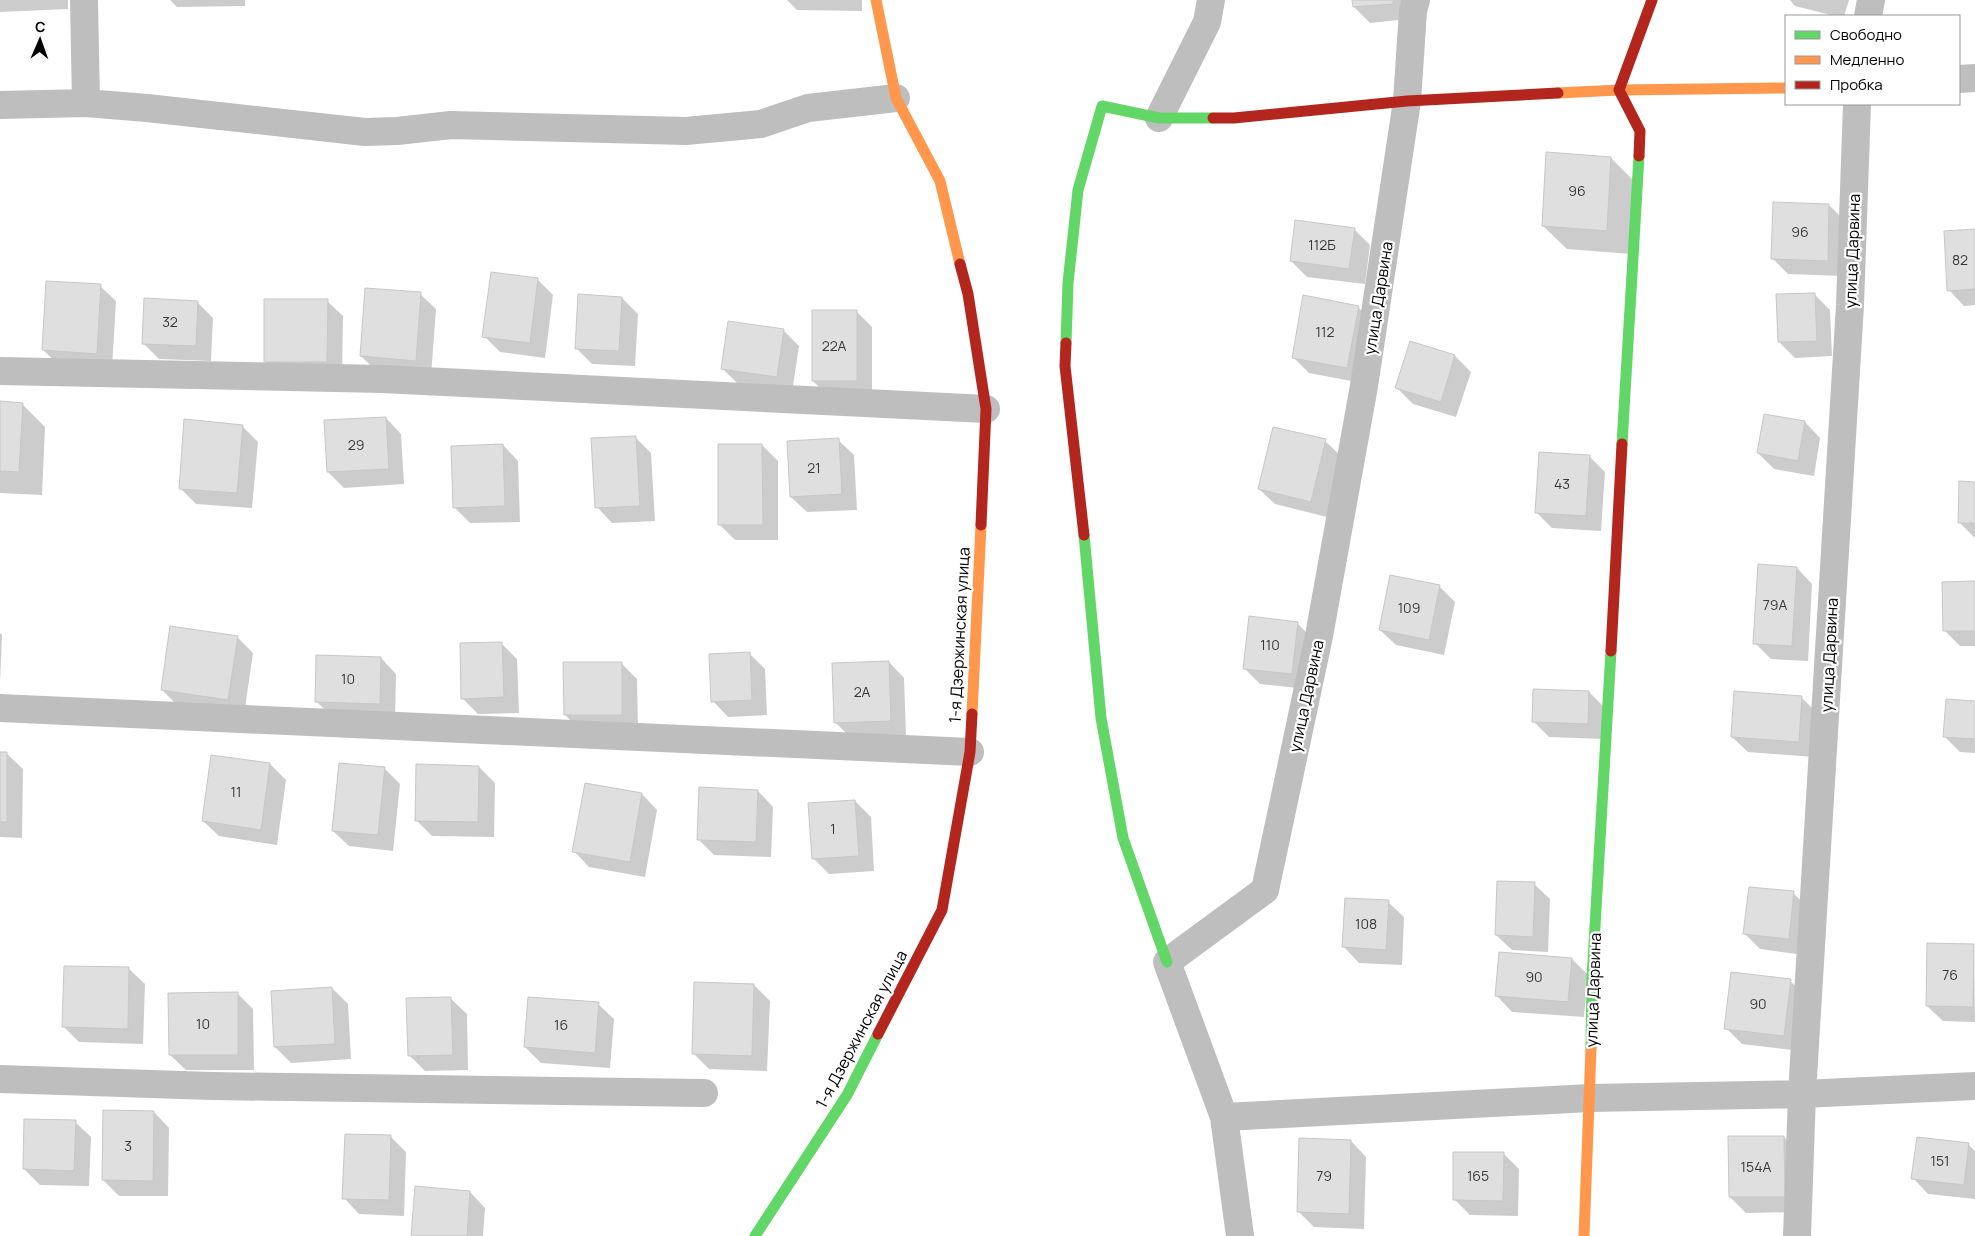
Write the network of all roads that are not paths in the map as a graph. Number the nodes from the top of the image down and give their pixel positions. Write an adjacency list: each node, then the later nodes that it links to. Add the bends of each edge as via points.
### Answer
1 (84, 0): 14 (street)
2 (876, 0): 12 (street, 1-я Дзержинская улица)
3 (1211, 0): 17 (street, via 1206,22)
4 (1416, 0): 13 (street, улица Дарвина)
5 (1652, 0): 11 (street)
6 (1871, 0): 7 (street)
7 (1868, 15)
8 (1975, 78): 9 (street)
9 (1960, 79)
10 (1785, 88): 11 (street)
11 (1619, 90): 13 (street); 27 (street, улица Дарвина, via 1640,131 1592,978)
12 (896, 98): 14 (street, via 808,108 761,124 686,131 451,125 365,132); 19 (street, 1-я Дзержинская улица, via 940,181 968,294)
13 (1408, 101): 17 (street, via 1234,118); 22 (street, улица Дарвина, via 1364,386 1326,597 1265,890)
14 (86, 103): 15 (street)
15 (0, 105)
16 (1857, 105): 26 (street, улица Дарвина, via 1850,305)
17 (1159, 118): 22 (street, via 1102,106 1078,190 1068,283 1065,366 1100,718 1123,838)
18 (0, 371): 19 (street, via 382,378)
19 (986, 409): 21 (street, 1-я Дзержинская улица)
20 (0, 708): 21 (street)
21 (970, 752): 29 (street, 1-я Дзержинская улица, via 942,910 847,1095)
22 (1167, 962): 28 (street)
23 (0, 1079): 25 (street, via 212,1086)
24 (1975, 1086): 26 (street)
25 (704, 1093)
26 (1802, 1094): 27 (street); 32 (street, улица Дарвина)
27 (1590, 1098): 28 (street); 31 (street, улица Дарвина)
28 (1224, 1117): 30 (street)
29 (755, 1236)
30 (1240, 1236)
31 (1584, 1236)
32 (1797, 1236)

